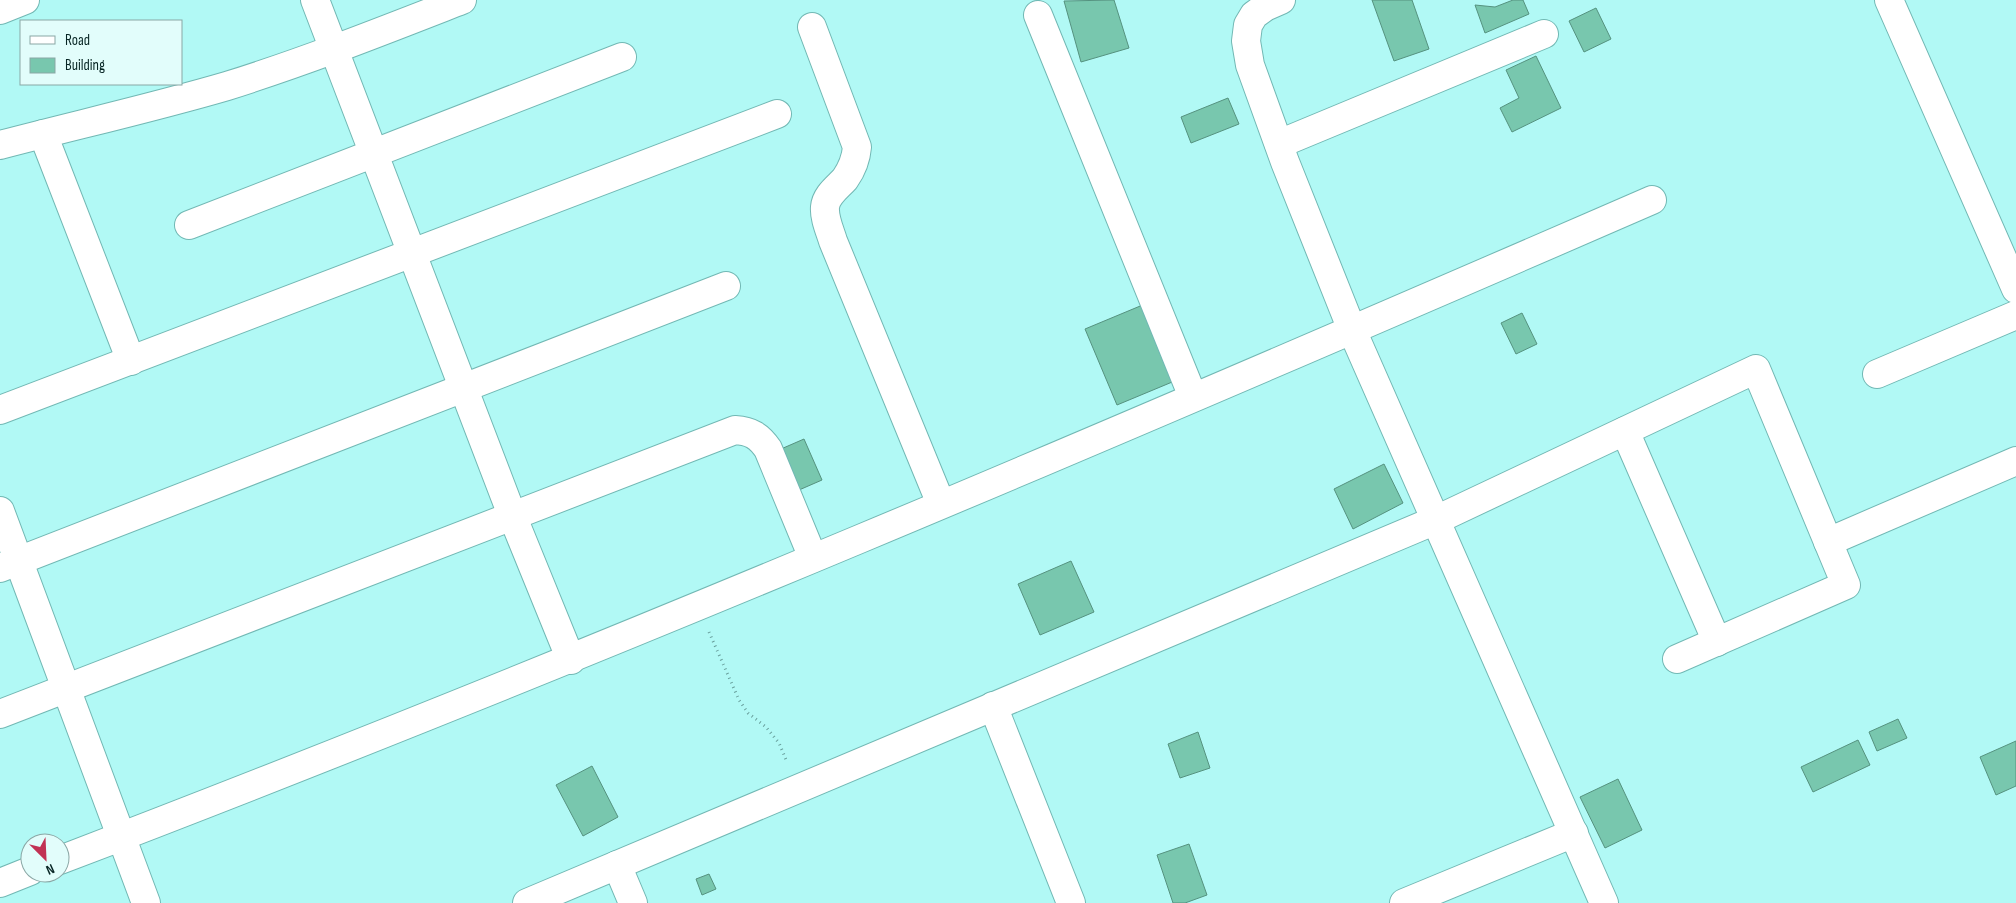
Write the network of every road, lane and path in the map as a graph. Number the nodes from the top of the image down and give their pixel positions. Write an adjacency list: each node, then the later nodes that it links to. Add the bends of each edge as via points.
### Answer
1 (25, 0): 6 (street)
2 (315, 0): 10 (street)
3 (462, 0): 10 (street)
4 (1281, 0): 14 (street, via 1254,15 1248,25 1246,41 1250,65)
5 (1888, 0): 21 (street)
6 (0, 10)
7 (1038, 16): 27 (street)
8 (812, 27): 31 (street, via 857,147 856,160 846,178 831,192 825,206 827,220)
9 (1544, 34): 14 (street)
10 (334, 50): 13 (street, via 144,110); 16 (street)
11 (622, 57): 16 (street)
12 (777, 114): 19 (street)
13 (43, 134): 15 (street); 24 (street)
14 (1279, 144): 23 (street)
15 (0, 145)
16 (373, 154): 18 (street); 19 (street)
17 (1652, 200): 23 (street)
18 (189, 225)
19 (411, 254): 24 (street); 26 (street)
20 (726, 286): 26 (street)
21 (2016, 289)
22 (2016, 315): 25 (street)
23 (1352, 330): 27 (street); 34 (street)
24 (131, 361): 28 (street)
25 (1877, 374)
26 (463, 388): 33 (street); 37 (street)
27 (1193, 397): 31 (street)
28 (0, 410)
29 (1625, 431): 34 (street); 35 (street, via 1756,369); 39 (street)
30 (2016, 461): 35 (street)
31 (941, 504): 36 (street)
32 (0, 511): 37 (street)
33 (512, 515): 36 (street, via 719,435 735,430 748,431 760,438 768,449); 40 (street); 42 (street)
34 (1436, 520): 43 (street); 46 (street)
35 (1828, 542): 39 (street, via 1846,585)
36 (813, 558): 38 (street)
37 (9, 565): 42 (street)
38 (698, 607): 40 (street); 45 (path, via 739,700 779,742)
39 (1717, 642): 41 (street)
40 (571, 660): 47 (street)
41 (1676, 660)
42 (65, 689): 44 (street); 47 (street)
43 (992, 706): 45 (street); 55 (street)
44 (0, 714)
45 (799, 788): 49 (street)
46 (1574, 833): 56 (street); 57 (street)
47 (121, 836): 48 (street); 52 (street)
48 (70, 856)
49 (617, 865): 53 (street); 54 (street)
50 (20, 875): 51 (street)
51 (0, 883)
52 (146, 903)
53 (527, 903)
54 (633, 903)
55 (1071, 903)
56 (1404, 903)
57 (1604, 903)

